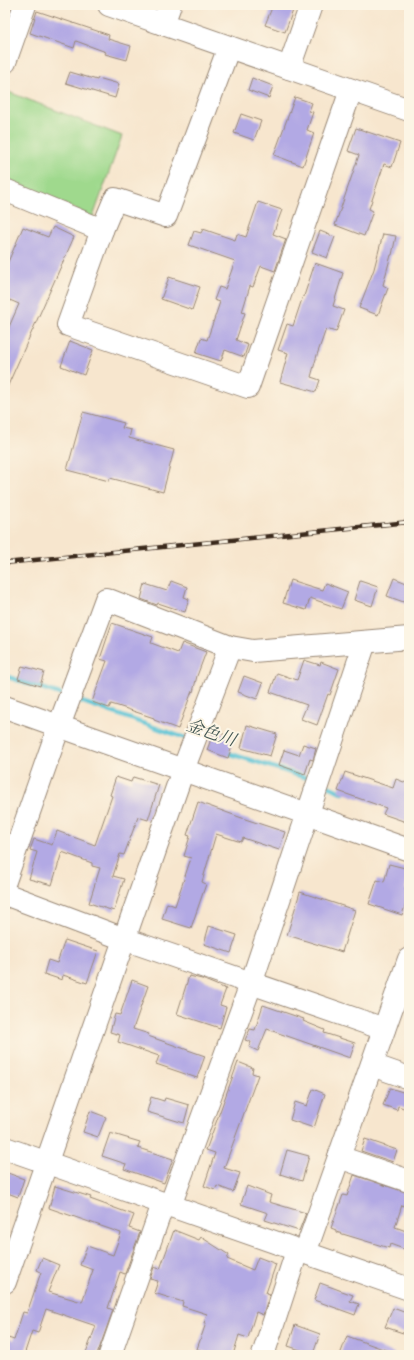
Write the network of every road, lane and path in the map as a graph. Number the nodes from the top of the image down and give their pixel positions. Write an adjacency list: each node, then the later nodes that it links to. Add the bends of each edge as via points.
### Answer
1 (25, 5): 6 (street)
2 (109, 5): 4 (street)
3 (311, 5): 7 (street)
4 (167, 15): 5 (street)
5 (229, 47): 7 (street); 11 (street, via 166,216 115,199)
6 (5, 62)
7 (289, 68): 8 (street)
8 (351, 90): 9 (street); 11 (street, via 248,387 68,325)
9 (409, 110)
10 (5, 190): 11 (street)
11 (102, 230)
12 (409, 638): 13 (street)
13 (365, 642): 14 (street, via 253,651); 18 (street)
14 (230, 647): 16 (street, via 106,599); 17 (street)
15 (5, 707): 16 (street)
16 (59, 726): 17 (street); 20 (street)
17 (183, 770): 18 (street); 22 (street)
18 (309, 814): 19 (street); 24 (street)
19 (409, 850)
20 (5, 881)
21 (5, 894): 22 (street)
22 (124, 939): 24 (street); 30 (street)
23 (409, 959): 25 (street)
24 (251, 984): 25 (street); 32 (street)
25 (384, 1029): 26 (street)
26 (372, 1065): 27 (street); 29 (street)
27 (409, 1078)
28 (5, 1148): 30 (street)
29 (339, 1157): 31 (street); 33 (street)
30 (47, 1163): 32 (street); 34 (street)
31 (409, 1181)
32 (166, 1205): 33 (street); 36 (street)
33 (301, 1252): 35 (street); 37 (street)
34 (5, 1282)
35 (409, 1289)
36 (110, 1355)
37 (263, 1355)

